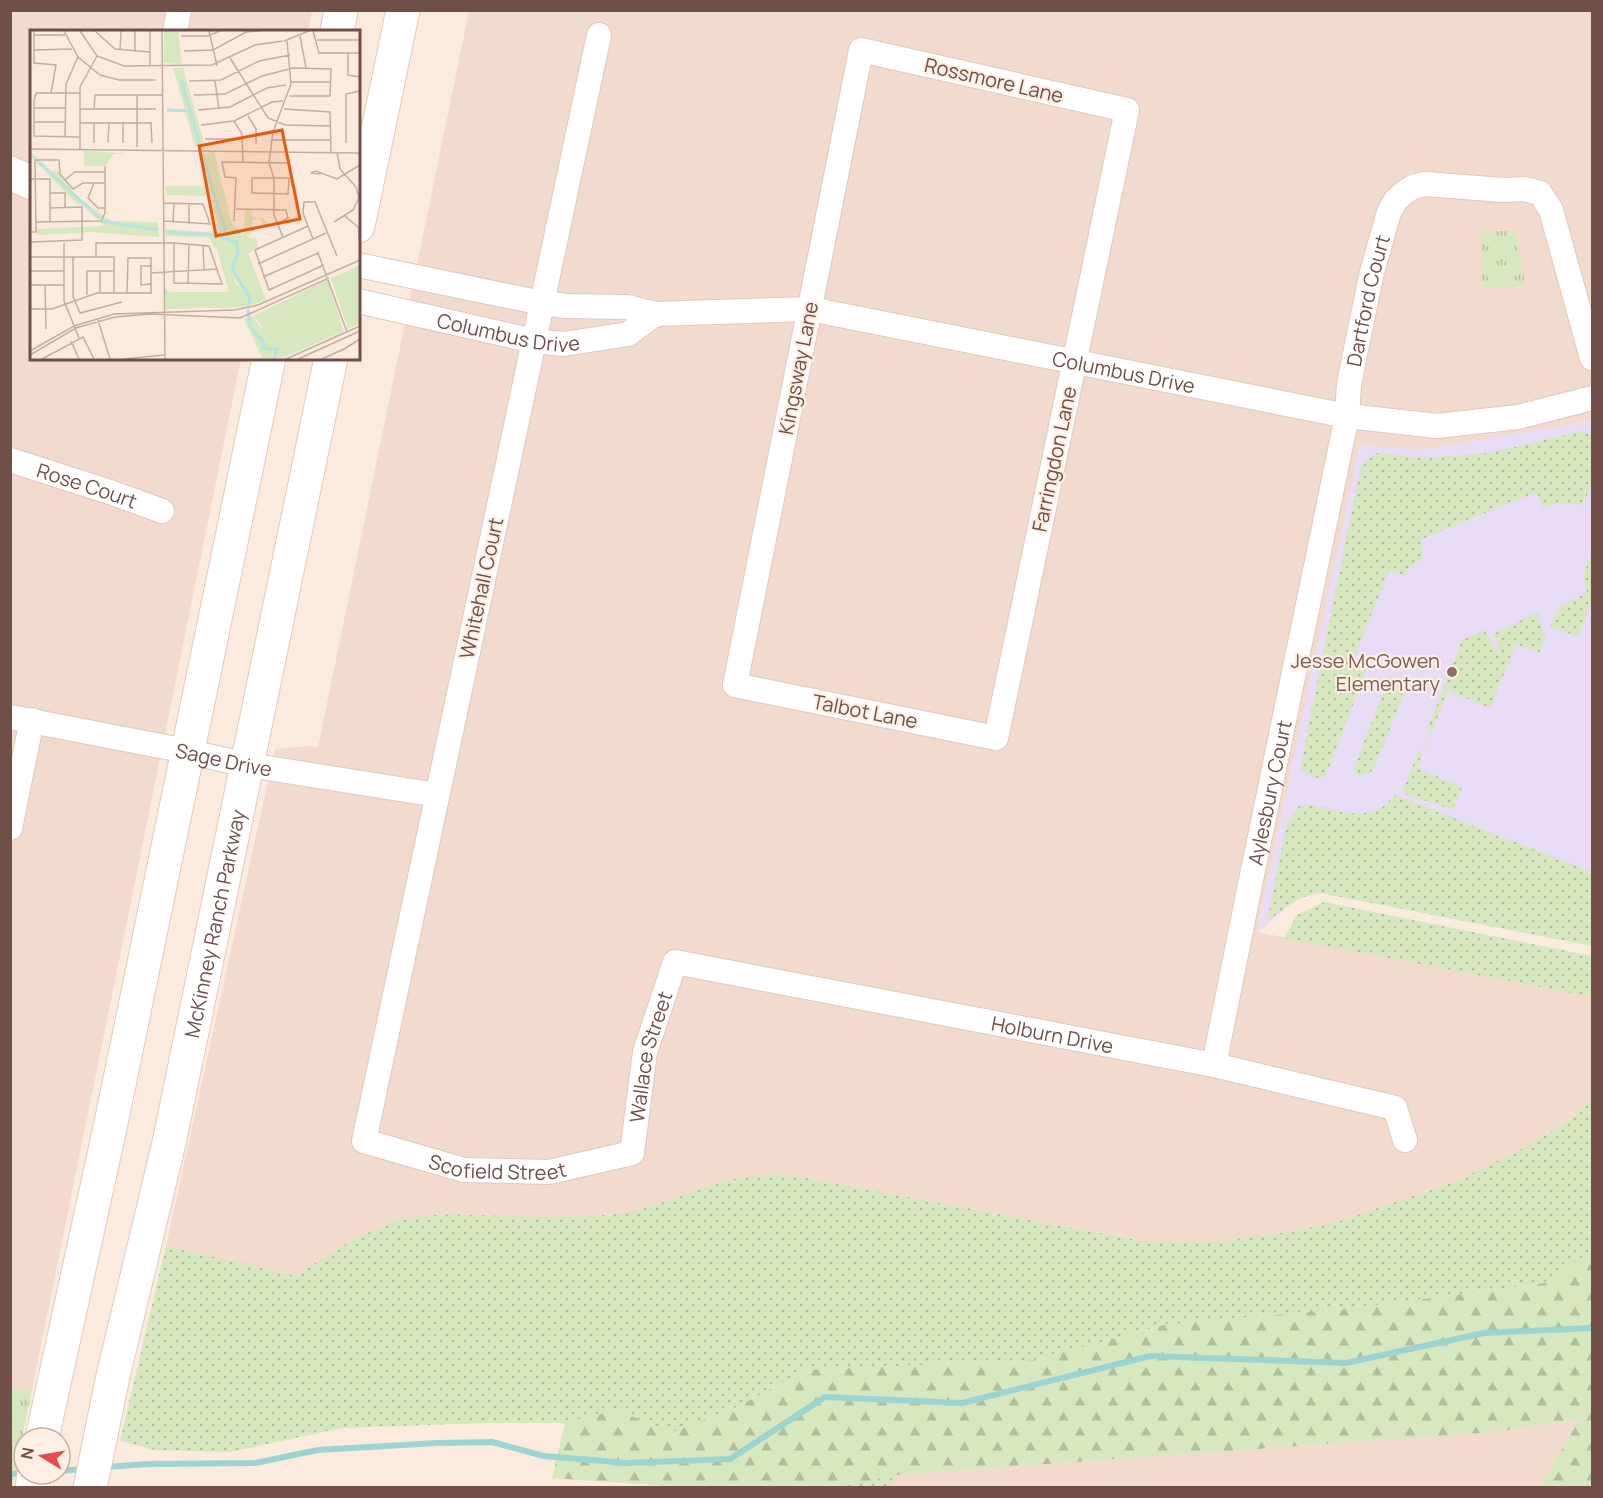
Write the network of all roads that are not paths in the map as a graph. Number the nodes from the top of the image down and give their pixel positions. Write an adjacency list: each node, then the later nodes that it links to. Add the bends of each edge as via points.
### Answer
1 (179, 10): 4 (street)
2 (341, 10): 5 (main road)
3 (403, 10): 11 (main road)
4 (175, 30)
5 (337, 30)
6 (599, 35): 14 (street, Whitehall Court)
7 (861, 50): 8 (street, Rossmore Lane); 15 (street, Kingsway Lane)
8 (1127, 110): 21 (street, Farringdon Lane)
9 (10, 173): 10 (main road)
10 (30, 182)
11 (360, 216)
12 (360, 265): 14 (street, Columbus Drive)
13 (360, 301): 17 (street, Columbus Drive)
14 (542, 303): 16 (street, Columbus Drive, via 627,307); 17 (street, Whitehall Court)
15 (810, 309): 16 (street, Columbus Drive); 21 (street, Columbus Drive); 26 (street, Kingsway Lane)
16 (655, 314): 17 (street, Columbus Drive, via 628,334 564,344)
17 (534, 341): 31 (street, Whitehall Court)
18 (1593, 358): 23 (street, Dartford Court, via 1551,210 1540,193 1425,184 1405,192 1389,212 1371,276 1349,384)
19 (269, 360): 29 (main road)
20 (331, 360): 30 (main road, McKinney Ranch Parkway)
21 (1075, 362): 23 (street, Columbus Drive); 28 (street, Farringdon Lane)
22 (1593, 398): 23 (street, Columbus Drive, via 1518,417 1437,426)
23 (1347, 416): 34 (street, Aylesbury Court)
24 (10, 460): 25 (street, Rose Court)
25 (162, 511)
26 (735, 685): 28 (street, Talbot Lane)
27 (21, 718): 29 (street, Sage Drive); 32 (street)
28 (996, 738)
29 (188, 752): 30 (street, Sage Drive); 38 (main road)
30 (248, 765): 31 (street, Sage Drive); 39 (main road, McKinney Ranch Parkway, via 169,1143)
31 (437, 795): 36 (street, Whitehall Court)
32 (10, 828)
33 (675, 962): 34 (street, Holburn Drive); 37 (street, Wallace Street, via 645,1052)
34 (1214, 1065): 35 (street, Holburn Drive, via 1395,1108)
35 (1405, 1140)
36 (364, 1141): 37 (street, Scofield Street, via 464,1170 549,1172)
37 (632, 1153)
38 (44, 1426)
39 (90, 1488)

